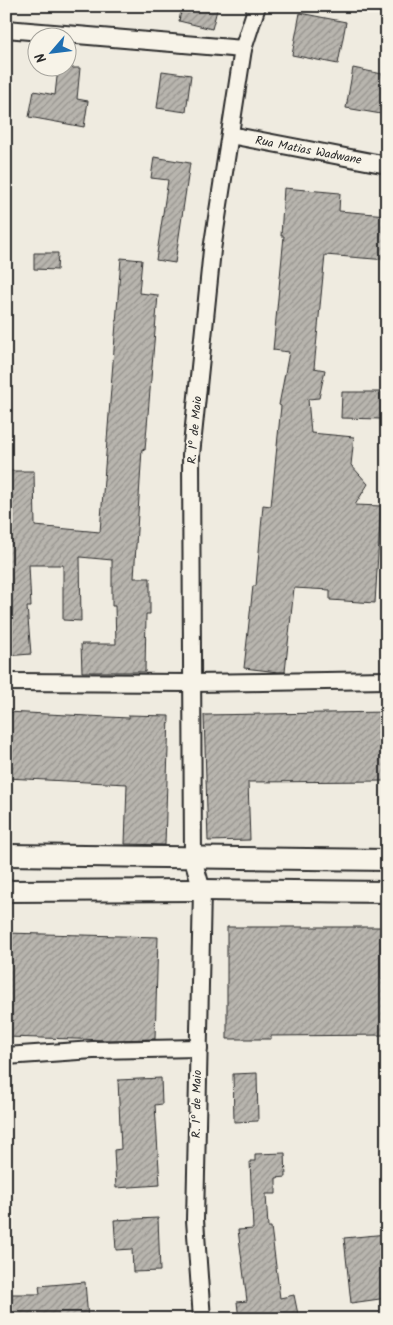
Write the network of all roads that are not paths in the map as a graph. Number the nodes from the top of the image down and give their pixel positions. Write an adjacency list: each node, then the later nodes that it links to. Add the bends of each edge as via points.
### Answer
1 (257, 6): 3 (street, R. 1º de Maio)
2 (6, 28): 3 (street)
3 (244, 49): 4 (street, R. 1º de Maio)
4 (230, 135): 5 (street, Rua Matias Wadwane); 8 (street, R. 1º de Maio, via 212,250 191,455)
5 (387, 165)
6 (387, 680): 8 (street)
7 (6, 682): 8 (street)
8 (193, 683): 10 (street, R. 1º de Maio)
9 (6, 855): 10 (street)
10 (193, 859): 11 (street); 12 (street, R. 1º de Maio)
11 (387, 860)
12 (202, 890): 13 (street); 14 (street); 15 (street, R. 1º de Maio)
13 (6, 891)
14 (387, 892)
15 (199, 1048): 16 (street); 17 (street, R. 1º de Maio, via 195,1220)
16 (6, 1056)
17 (202, 1319)

